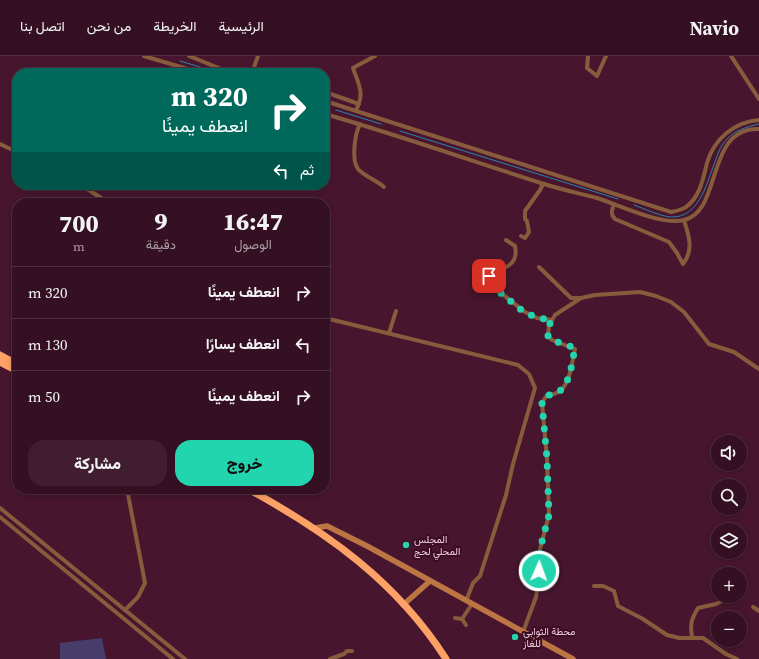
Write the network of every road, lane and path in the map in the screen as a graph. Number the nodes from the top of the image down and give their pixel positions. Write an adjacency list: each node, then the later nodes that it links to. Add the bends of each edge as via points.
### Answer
1 (144, 56): 8 (street)
2 (189, 56): 9 (street)
3 (258, 56): 10 (street)
4 (375, 56): 14 (street, via 354,68 362,93)
5 (588, 56): 6 (street, via 587,68 597,76)
6 (606, 56)
7 (731, 56): 12 (street)
8 (184, 68)
9 (219, 68)
10 (254, 68)
11 (330, 94): 14 (street)
12 (759, 99)
13 (330, 102): 15 (street)
14 (359, 104): 15 (street)
15 (356, 110): 17 (street, via 671,212 684,209 697,195 713,149 721,138 739,125)
16 (330, 115): 18 (street)
17 (759, 120)
18 (360, 124): 22 (street); 23 (street, via 356,131 354,160 358,169)
19 (759, 129): 27 (street, via 742,133 725,147 703,203 698,211)
20 (0, 144): 21 (street)
21 (12, 150)
22 (543, 184): 26 (street); 28 (street, via 525,211 528,232 525,238)
23 (384, 187)
24 (89, 190): 25 (street)
25 (101, 198)
26 (614, 204): 27 (street, via 650,216 672,221); 27 (street, via 611,212 615,219 669,242 684,264 690,241)
27 (684, 220)
28 (521, 236)
29 (506, 240): 34 (street, via 515,246 514,261 489,276 486,281 524,312)
30 (539, 266): 31 (street, via 572,298)
31 (581, 298): 34 (street, via 555,315); 40 (street, via 640,292 656,296 671,302 684,312 709,344 734,352)
32 (396, 311): 35 (street)
33 (330, 319): 35 (street)
34 (552, 320): 57 (street, via 548,336 552,340 575,348 569,378 564,387 559,392 546,395 542,403 549,515 540,549 536,597)
35 (389, 333): 48 (street, via 518,365 529,374 535,388 506,495 480,576 473,583)
36 (0, 354): 37 (highway)
37 (12, 361)
38 (0, 362): 39 (highway)
39 (12, 368)
40 (759, 368)
41 (128, 494): 52 (street, via 145,583 138,597)
42 (256, 494): 45 (highway)
43 (0, 508): 52 (street)
44 (0, 517): 61 (street)
45 (314, 528): 46 (main road, via 327,526); 50 (highway, via 353,556)
46 (430, 581): 48 (main road); 50 (main road)
47 (594, 586): 58 (street, via 603,586 614,591 618,606 667,635 679,638)
48 (469, 602): 55 (street); 57 (main road)
49 (718, 603): 58 (street, via 698,608 690,625)
50 (403, 605): 64 (highway)
51 (753, 607): 53 (street)
52 (125, 610): 62 (street)
53 (759, 611)
54 (455, 618): 55 (street)
55 (462, 619): 56 (street)
56 (466, 625)
57 (523, 632): 65 (main road)
58 (692, 637): 66 (street, via 703,638)
59 (352, 651): 60 (street)
60 (335, 658): 63 (street)
61 (173, 659)
62 (185, 659)
63 (330, 659)
64 (446, 659)
65 (573, 659)
66 (737, 659)

